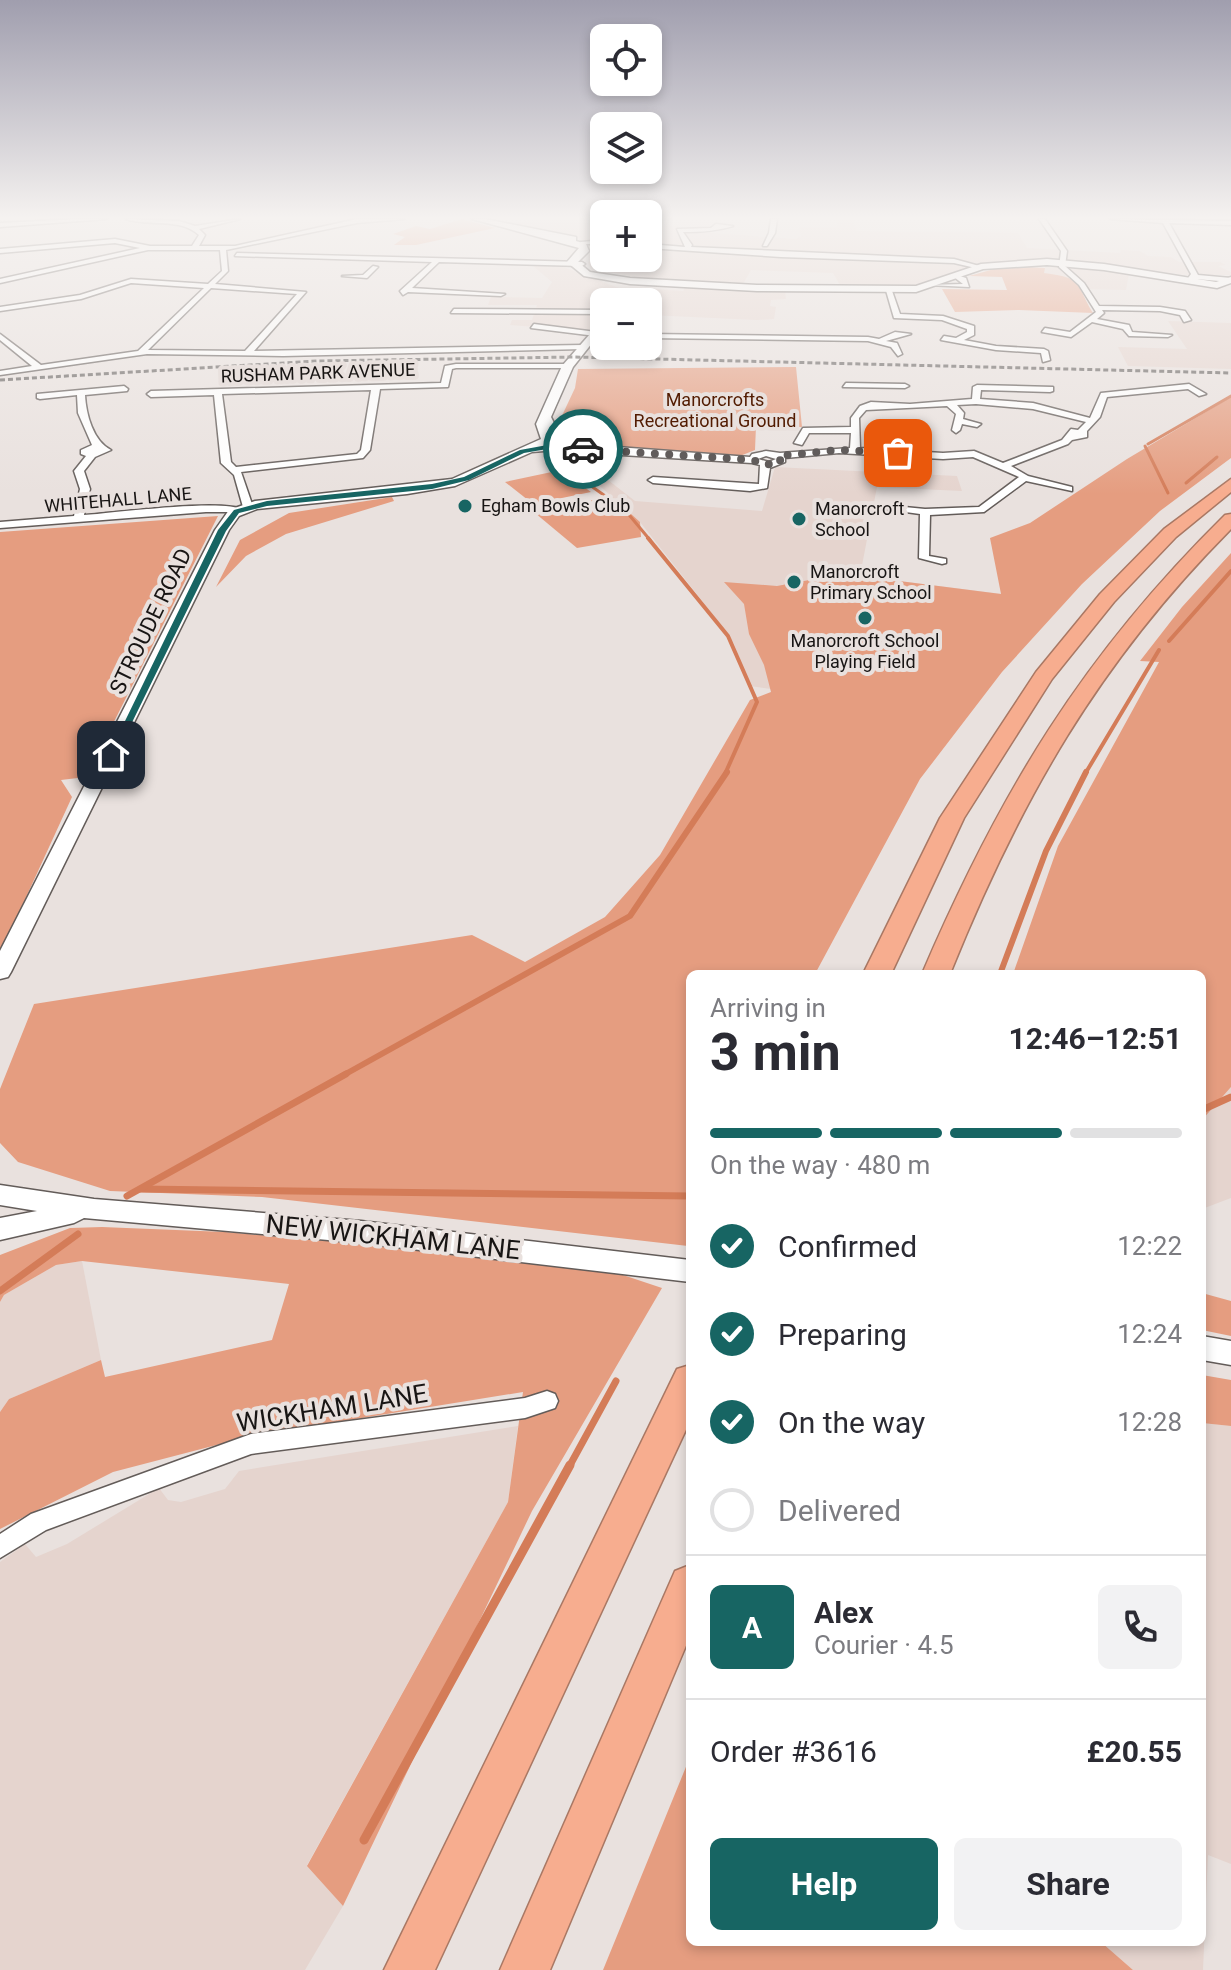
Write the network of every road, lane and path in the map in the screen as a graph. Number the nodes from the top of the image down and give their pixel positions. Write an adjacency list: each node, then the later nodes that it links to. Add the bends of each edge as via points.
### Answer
1 (183, 311): 24 (street)
2 (285, 311): 25 (street)
3 (454, 311): 7 (street)
4 (895, 311): 21 (street, via 897,316 965,324 971,333)
5 (1100, 311): 8 (street)
6 (1171, 311): 9 (street)
7 (590, 312)
8 (1092, 320): 12 (street, via 1071,335); 15 (street, via 1126,327 1129,334)
9 (1187, 320)
10 (534, 326): 13 (street)
11 (806, 327): 19 (street)
12 (1045, 330)
13 (590, 333)
14 (907, 334): 20 (street)
15 (1168, 335)
16 (0, 336): 29 (street)
17 (662, 336): 19 (street)
18 (944, 338): 21 (street)
19 (807, 339): 20 (street, via 867,335)
20 (882, 340): 26 (street, via 894,345)
21 (958, 340): 27 (street, via 1044,351)
22 (590, 341): 23 (street)
23 (583, 347): 25 (street); 28 (street)
24 (140, 353): 25 (street); 29 (street)
25 (248, 353)
26 (898, 354)
27 (1046, 360)
28 (568, 367): 33 (street, RUSHAM PARK AVENUE, via 456,366 448,368 445,385); 50 (street, via 546,419)
29 (41, 369): 30 (street)
30 (0, 373)
31 (1180, 381): 35 (street)
32 (846, 385): 36 (street)
33 (376, 386): 38 (street, RUSHAM PARK AVENUE); 57 (street, via 360,456)
34 (905, 386): 36 (street)
35 (1189, 386): 41 (street); 47 (street, via 1104,395)
36 (892, 387): 46 (street)
37 (1050, 389): 44 (street, via 976,384)
38 (218, 392): 40 (street, RUSHAM PARK AVENUE); 57 (street, via 226,463)
39 (126, 393): 43 (street)
40 (151, 394)
41 (1202, 394)
42 (40, 396): 43 (street)
43 (81, 396): 66 (street, via 95,451 79,471 85,489)
44 (976, 401): 45 (street); 47 (street)
45 (949, 403): 46 (street); 48 (street, via 960,413 957,425)
46 (896, 406): 49 (street, via 867,405 855,418)
47 (1093, 421): 56 (street, via 1084,435)
48 (977, 424)
49 (856, 430): 51 (street, via 806,430); 52 (street)
50 (557, 442): 54 (street, via 594,450); 63 (street, via 522,451 455,482)
51 (799, 443)
52 (855, 450): 53 (street); 56 (street, via 974,454)
53 (778, 456): 54 (street, via 762,454); 55 (street, via 781,462)
54 (753, 460): 55 (street)
55 (765, 465): 59 (street, via 764,486 750,488)
56 (1003, 466): 58 (street)
57 (234, 470): 63 (street)
58 (1024, 478): 61 (street); 64 (street, via 1001,503 981,510)
59 (653, 480)
60 (1231, 484): 69 (highway, via 1170,533 1043,676 952,818)
61 (1069, 489)
62 (887, 507): 64 (street)
63 (244, 508): 66 (street, WHITEHALL LANE); 71 (street, STROUDE ROAD, via 222,530)
64 (925, 512): 68 (street, via 924,558)
65 (1231, 519): 70 (highway, via 1131,623 1067,711 996,838)
66 (78, 520): 67 (street, WHITEHALL LANE)
67 (0, 525)
68 (942, 561)
69 (879, 970)
70 (938, 970)
71 (0, 972)
72 (0, 1195): 73 (street, NEW WICKHAM LANE)
73 (94, 1209): 74 (street, NEW WICKHAM LANE); 75 (street, NEW WICKHAM LANE, via 361,1232)
74 (0, 1229)
75 (686, 1270)
76 (1206, 1349): 77 (street)
77 (1231, 1353)
78 (686, 1389): 82 (highway)
79 (547, 1401): 80 (street, WICKHAM LANE, via 251,1444 39,1522)
80 (0, 1547)
81 (686, 1595): 83 (highway)
82 (409, 1970)
83 (525, 1970)

